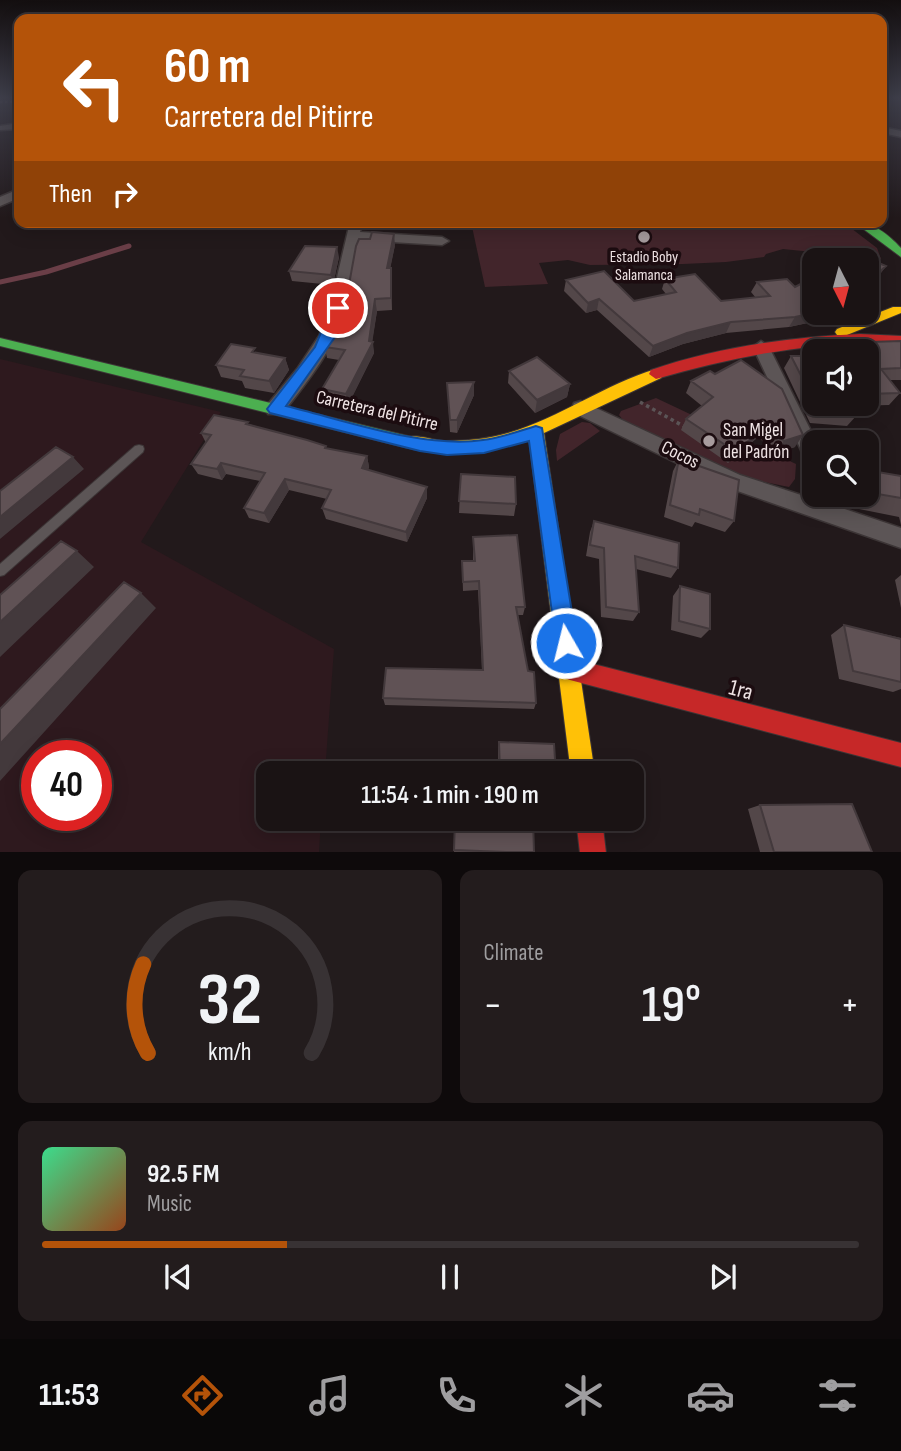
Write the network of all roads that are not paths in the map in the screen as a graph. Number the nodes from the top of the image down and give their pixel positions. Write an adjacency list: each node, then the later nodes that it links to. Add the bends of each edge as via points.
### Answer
1 (870, 228): 4 (main road)
2 (355, 229): 3 (street); 12 (street, via 328,337)
3 (442, 241)
4 (901, 254)
5 (900, 308): 6 (main road)
6 (817, 339): 7 (main road, Carretera del Pitirre)
7 (901, 340)
8 (802, 341): 10 (main road, Carretera del Pitirre)
9 (0, 342): 12 (main road, Carretera del Pitirre)
10 (761, 347): 11 (main road, Carretera del Pitirre, via 681,364); 13 (street)
11 (581, 408): 14 (main road, Carretera del Pitirre); 16 (street, Cocos, via 733,481)
12 (275, 409): 14 (main road, Carretera del Pitirre, via 447,448 484,447)
13 (802, 431)
14 (536, 432): 20 (main road)
15 (139, 449): 19 (lane)
16 (802, 495)
17 (833, 507): 18 (street, Cocos)
18 (901, 538)
19 (0, 571)
20 (570, 669): 21 (main road, 1ra); 22 (main road)
21 (898, 760)
22 (581, 761)
23 (590, 831): 24 (main road)
24 (593, 852)

